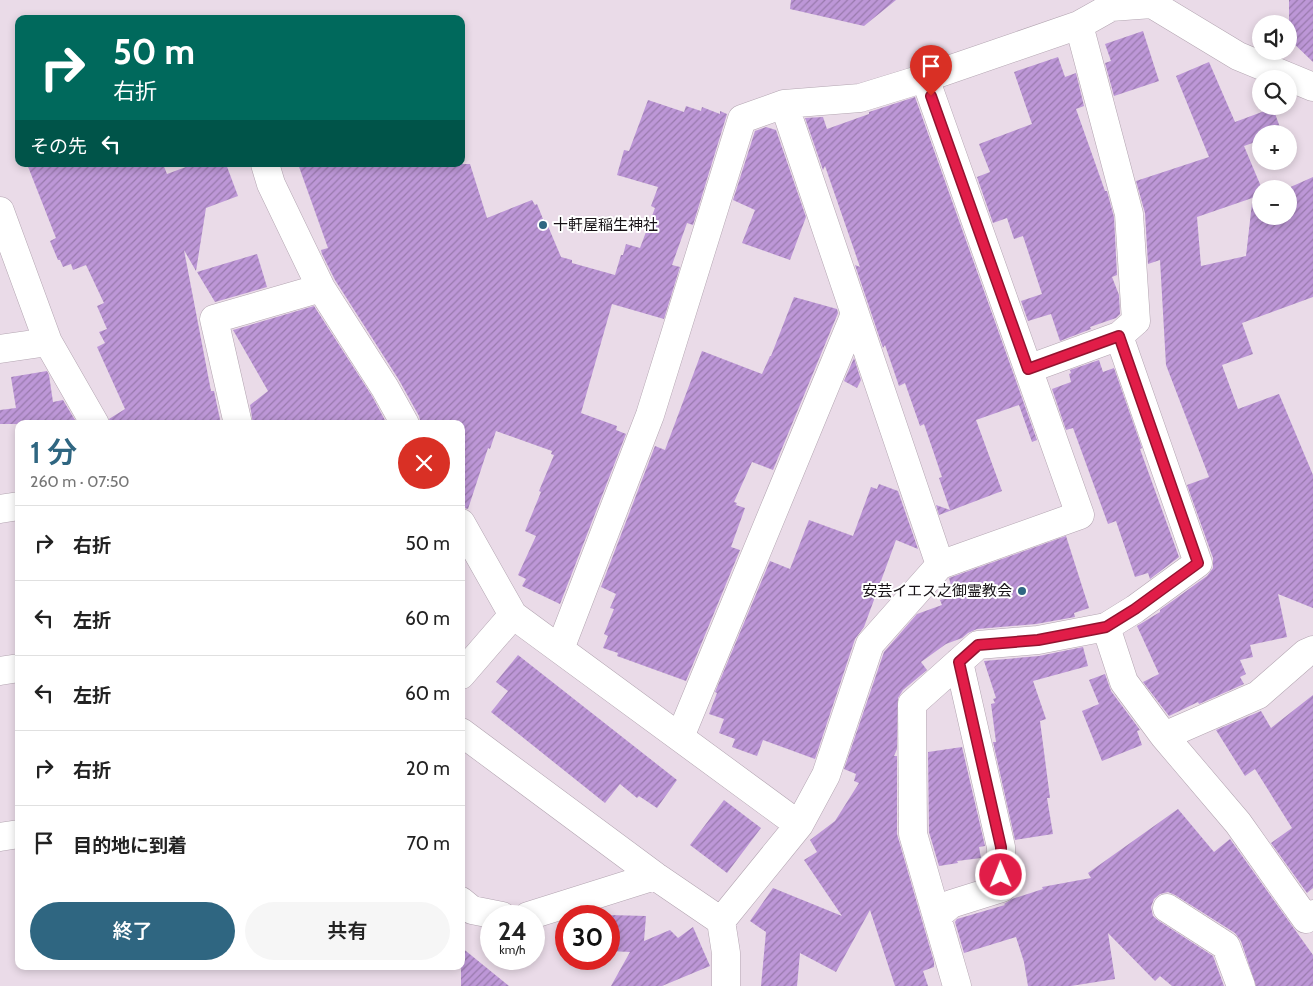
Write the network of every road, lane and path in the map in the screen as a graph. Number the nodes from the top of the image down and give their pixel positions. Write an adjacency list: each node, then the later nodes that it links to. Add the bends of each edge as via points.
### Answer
1 (1079, 24): 2 (street); 3 (street, via 1111,7 1152,4 1238,56); 9 (street, via 1129,214 1136,322)
2 (925, 78): 4 (street, via 860,98); 12 (street)
3 (1313, 87)
4 (784, 104): 8 (street); 22 (street, via 742,119 650,415)
5 (266, 167): 7 (street)
6 (0, 211): 10 (street)
7 (321, 288): 14 (street, via 214,319); 15 (street)
8 (856, 314): 19 (street); 30 (street)
9 (1119, 336): 12 (street); 21 (street, via 1198,563)
10 (48, 342): 11 (street); 13 (street)
11 (0, 350)
12 (1028, 369): 19 (street, via 1080,515)
13 (93, 420)
14 (237, 420)
15 (403, 420)
16 (15, 507): 17 (street)
17 (0, 509)
18 (465, 530): 20 (street)
19 (940, 565): 31 (street, via 870,644 826,775)
20 (513, 615): 22 (street); 26 (street)
21 (1106, 627): 24 (street, via 1038,640 978,645); 29 (street, via 1124,682)
22 (560, 650): 30 (street)
23 (1313, 650): 29 (street, via 1258,695)
24 (959, 662): 40 (street, via 912,704 913,834); 40 (street, via 1001,847 1002,888 951,904)
25 (15, 669): 27 (street)
26 (465, 670)
27 (0, 671)
28 (465, 735): 34 (street)
29 (1164, 736): 39 (street, via 1238,823 1306,919)
30 (680, 737): 31 (street)
31 (799, 825): 41 (street)
32 (15, 835): 33 (street)
33 (0, 837)
34 (655, 876): 37 (street); 41 (street)
35 (465, 904): 38 (street)
36 (1167, 908): 44 (street, via 1226,946)
37 (545, 911)
38 (480, 912)
39 (1313, 914)
40 (937, 916): 43 (street)
41 (721, 921): 42 (street, via 726,953)
42 (726, 986)
43 (958, 986)
44 (1241, 986)

